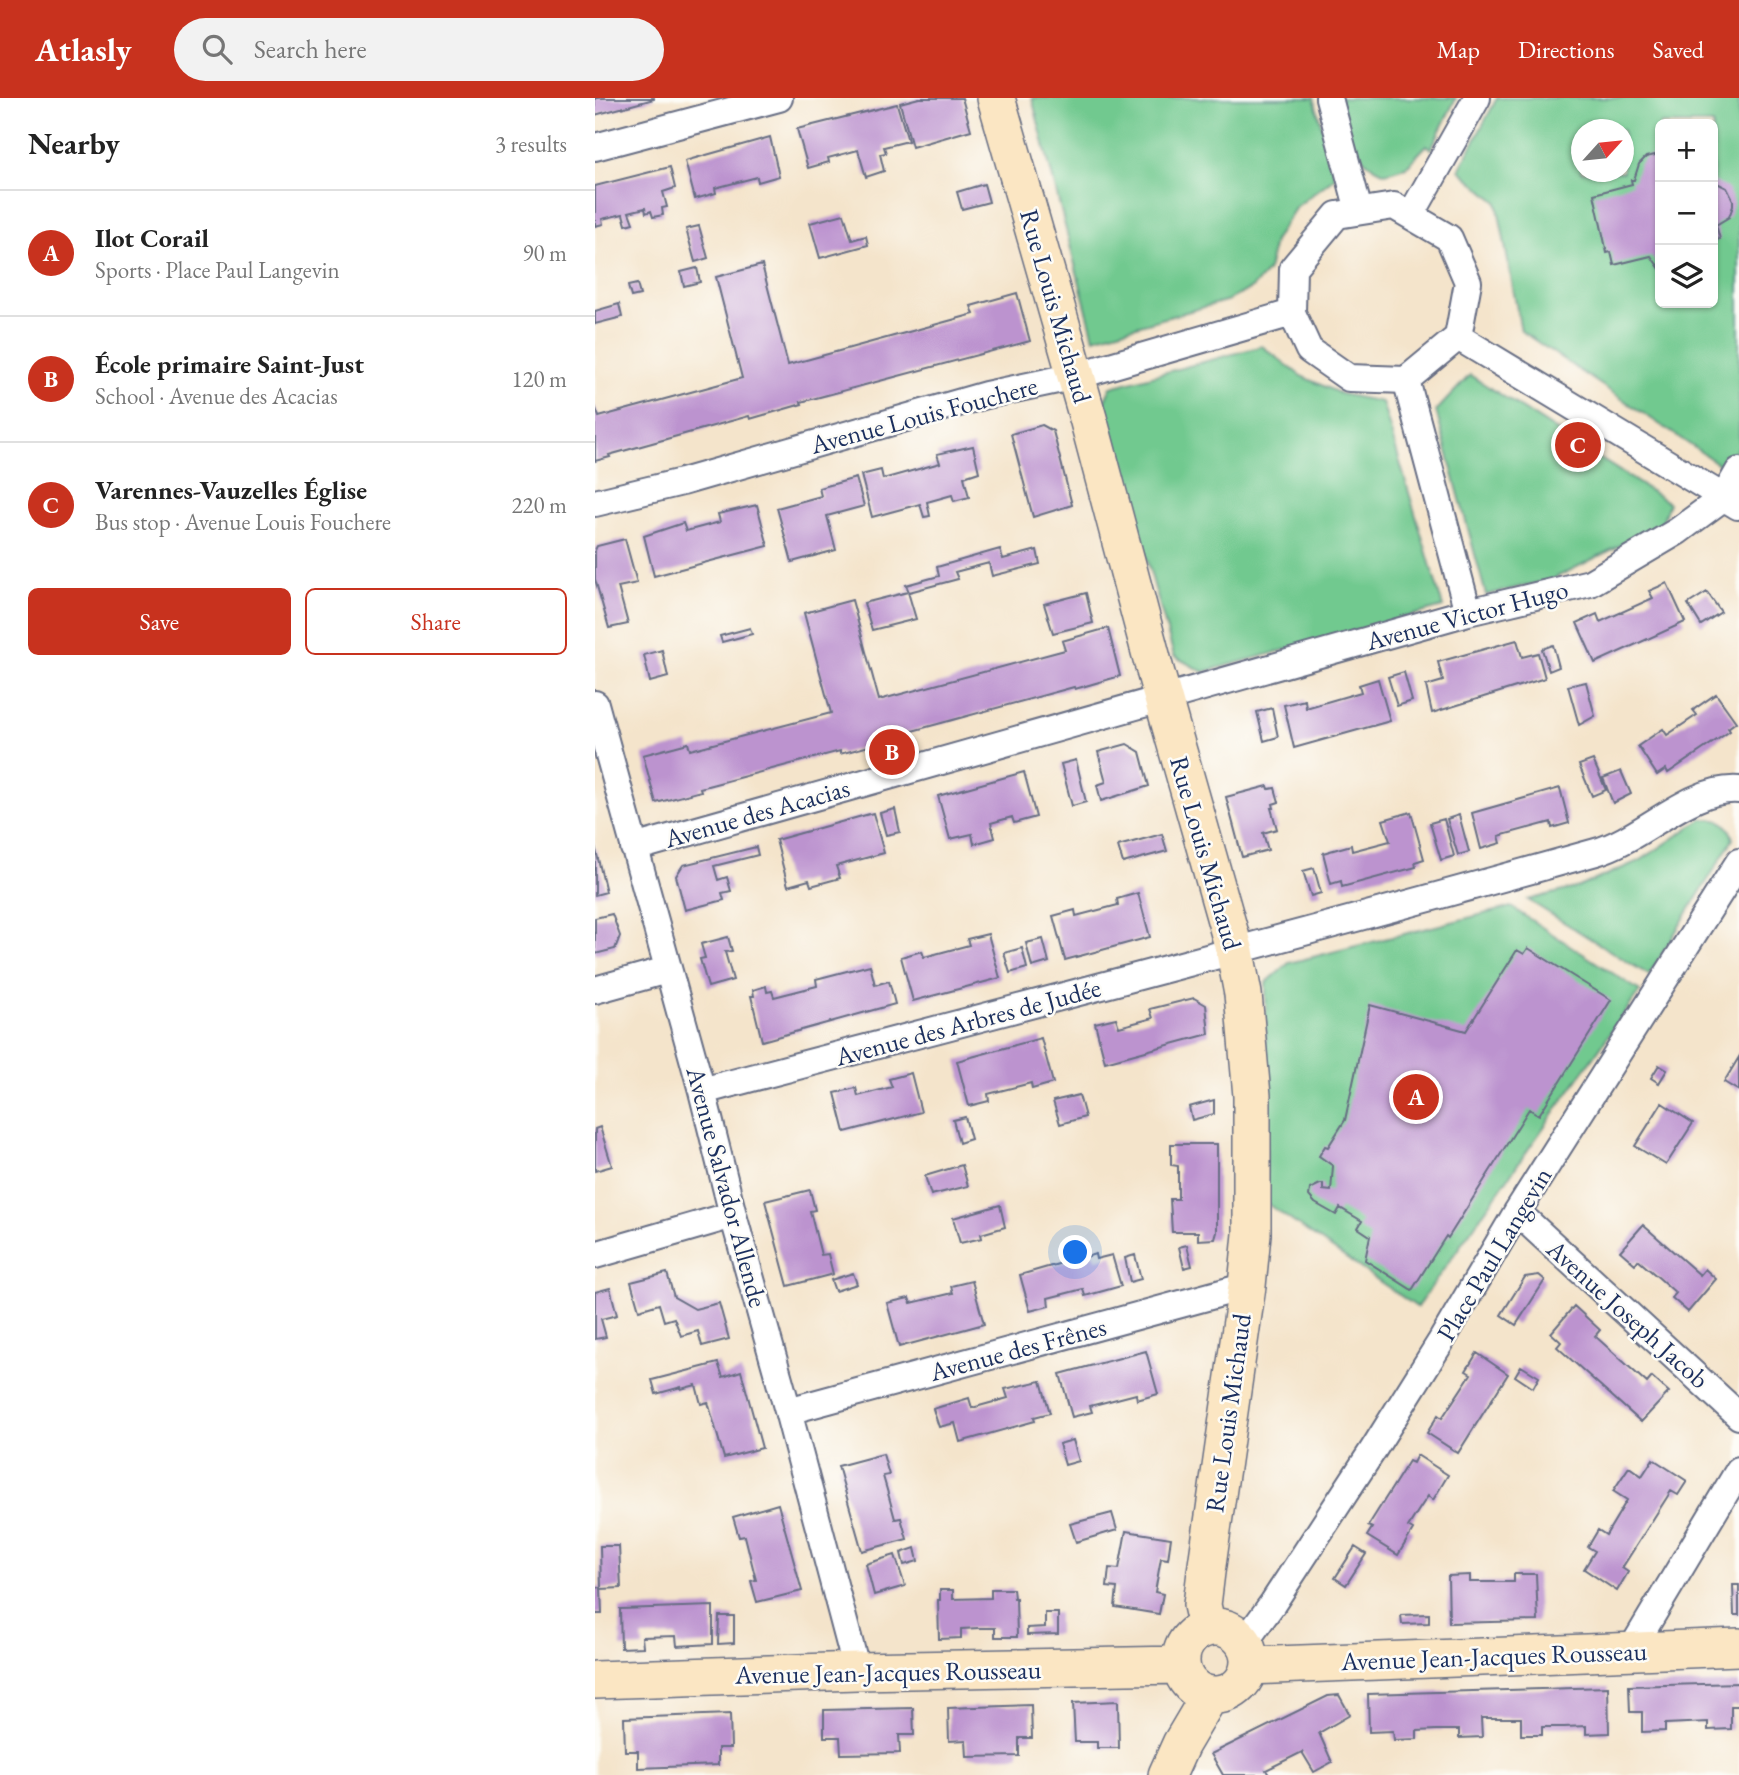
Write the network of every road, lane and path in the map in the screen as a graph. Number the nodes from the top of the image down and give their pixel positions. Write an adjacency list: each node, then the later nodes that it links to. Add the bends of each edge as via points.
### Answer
1 (779, 98): 5 (street)
2 (996, 98): 10 (street, Rue Louis Michaud)
3 (1329, 98): 6 (street)
4 (1476, 98): 7 (street)
5 (595, 146)
6 (1359, 211): 7 (street, via 1394,205); 8 (street, via 1337,215 1293,268)
7 (1411, 215): 9 (street, via 1449,238 1468,282)
8 (1292, 313): 10 (street, Avenue Louis Fouchere); 11 (street, via 1309,350 1349,378)
9 (1458, 337): 11 (street); 13 (street)
10 (1076, 376): 14 (street, Avenue Louis Fouchere, via 986,395); 16 (street, Rue Louis Michaud)
11 (1406, 380): 15 (street)
12 (1739, 471): 13 (street, Avenue Victor Hugo)
13 (1732, 502): 15 (street, Avenue Victor Hugo, via 1590,583)
14 (595, 503)
15 (1468, 612): 16 (street, Avenue Victor Hugo)
16 (1163, 699): 19 (street, Avenue des Acacias); 21 (street, Rue Louis Michaud)
17 (595, 704): 19 (street, Avenue Salvador Allende)
18 (1739, 790): 21 (street, via 1703,796 1606,849)
19 (634, 848): 22 (street, Avenue Salvador Allende)
20 (1739, 862): 25 (street, Place Paul Langevin)
21 (1235, 952): 24 (street, Avenue des Arbres de Judée); 28 (street, Rue Louis Michaud, via 1252,1096 1252,1234)
22 (667, 970): 23 (street); 24 (street, Avenue Salvador Allende)
23 (595, 990)
24 (702, 1091): 26 (street, Avenue Salvador Allende)
25 (1517, 1212): 30 (street, Avenue Joseph Jacob); 35 (street, Place Paul Langevin, via 1435,1352 1273,1603)
26 (733, 1215): 27 (street); 29 (street, Avenue Salvador Allende)
27 (595, 1255)
28 (1247, 1286): 29 (street, Avenue des Frênes); 32 (street, Rue Louis Michaud, via 1210,1535 1202,1605)
29 (788, 1411): 37 (street, Avenue Salvador Allende)
30 (1739, 1416)
31 (1739, 1470): 34 (street)
32 (1207, 1627): 35 (street, via 1229,1629); 36 (street, via 1186,1642)
33 (1739, 1647): 34 (street, Avenue Jean-Jacques Rousseau)
34 (1630, 1652): 35 (street, Avenue Jean-Jacques Rousseau)
35 (1246, 1655): 39 (street, via 1246,1676 1233,1690)
36 (1180, 1665): 37 (street, Avenue Jean-Jacques Rousseau); 39 (street, via 1188,1683)
37 (857, 1671): 38 (street, Avenue Jean-Jacques Rousseau)
38 (595, 1680)
39 (1210, 1695): 40 (street)
40 (1167, 1775)

